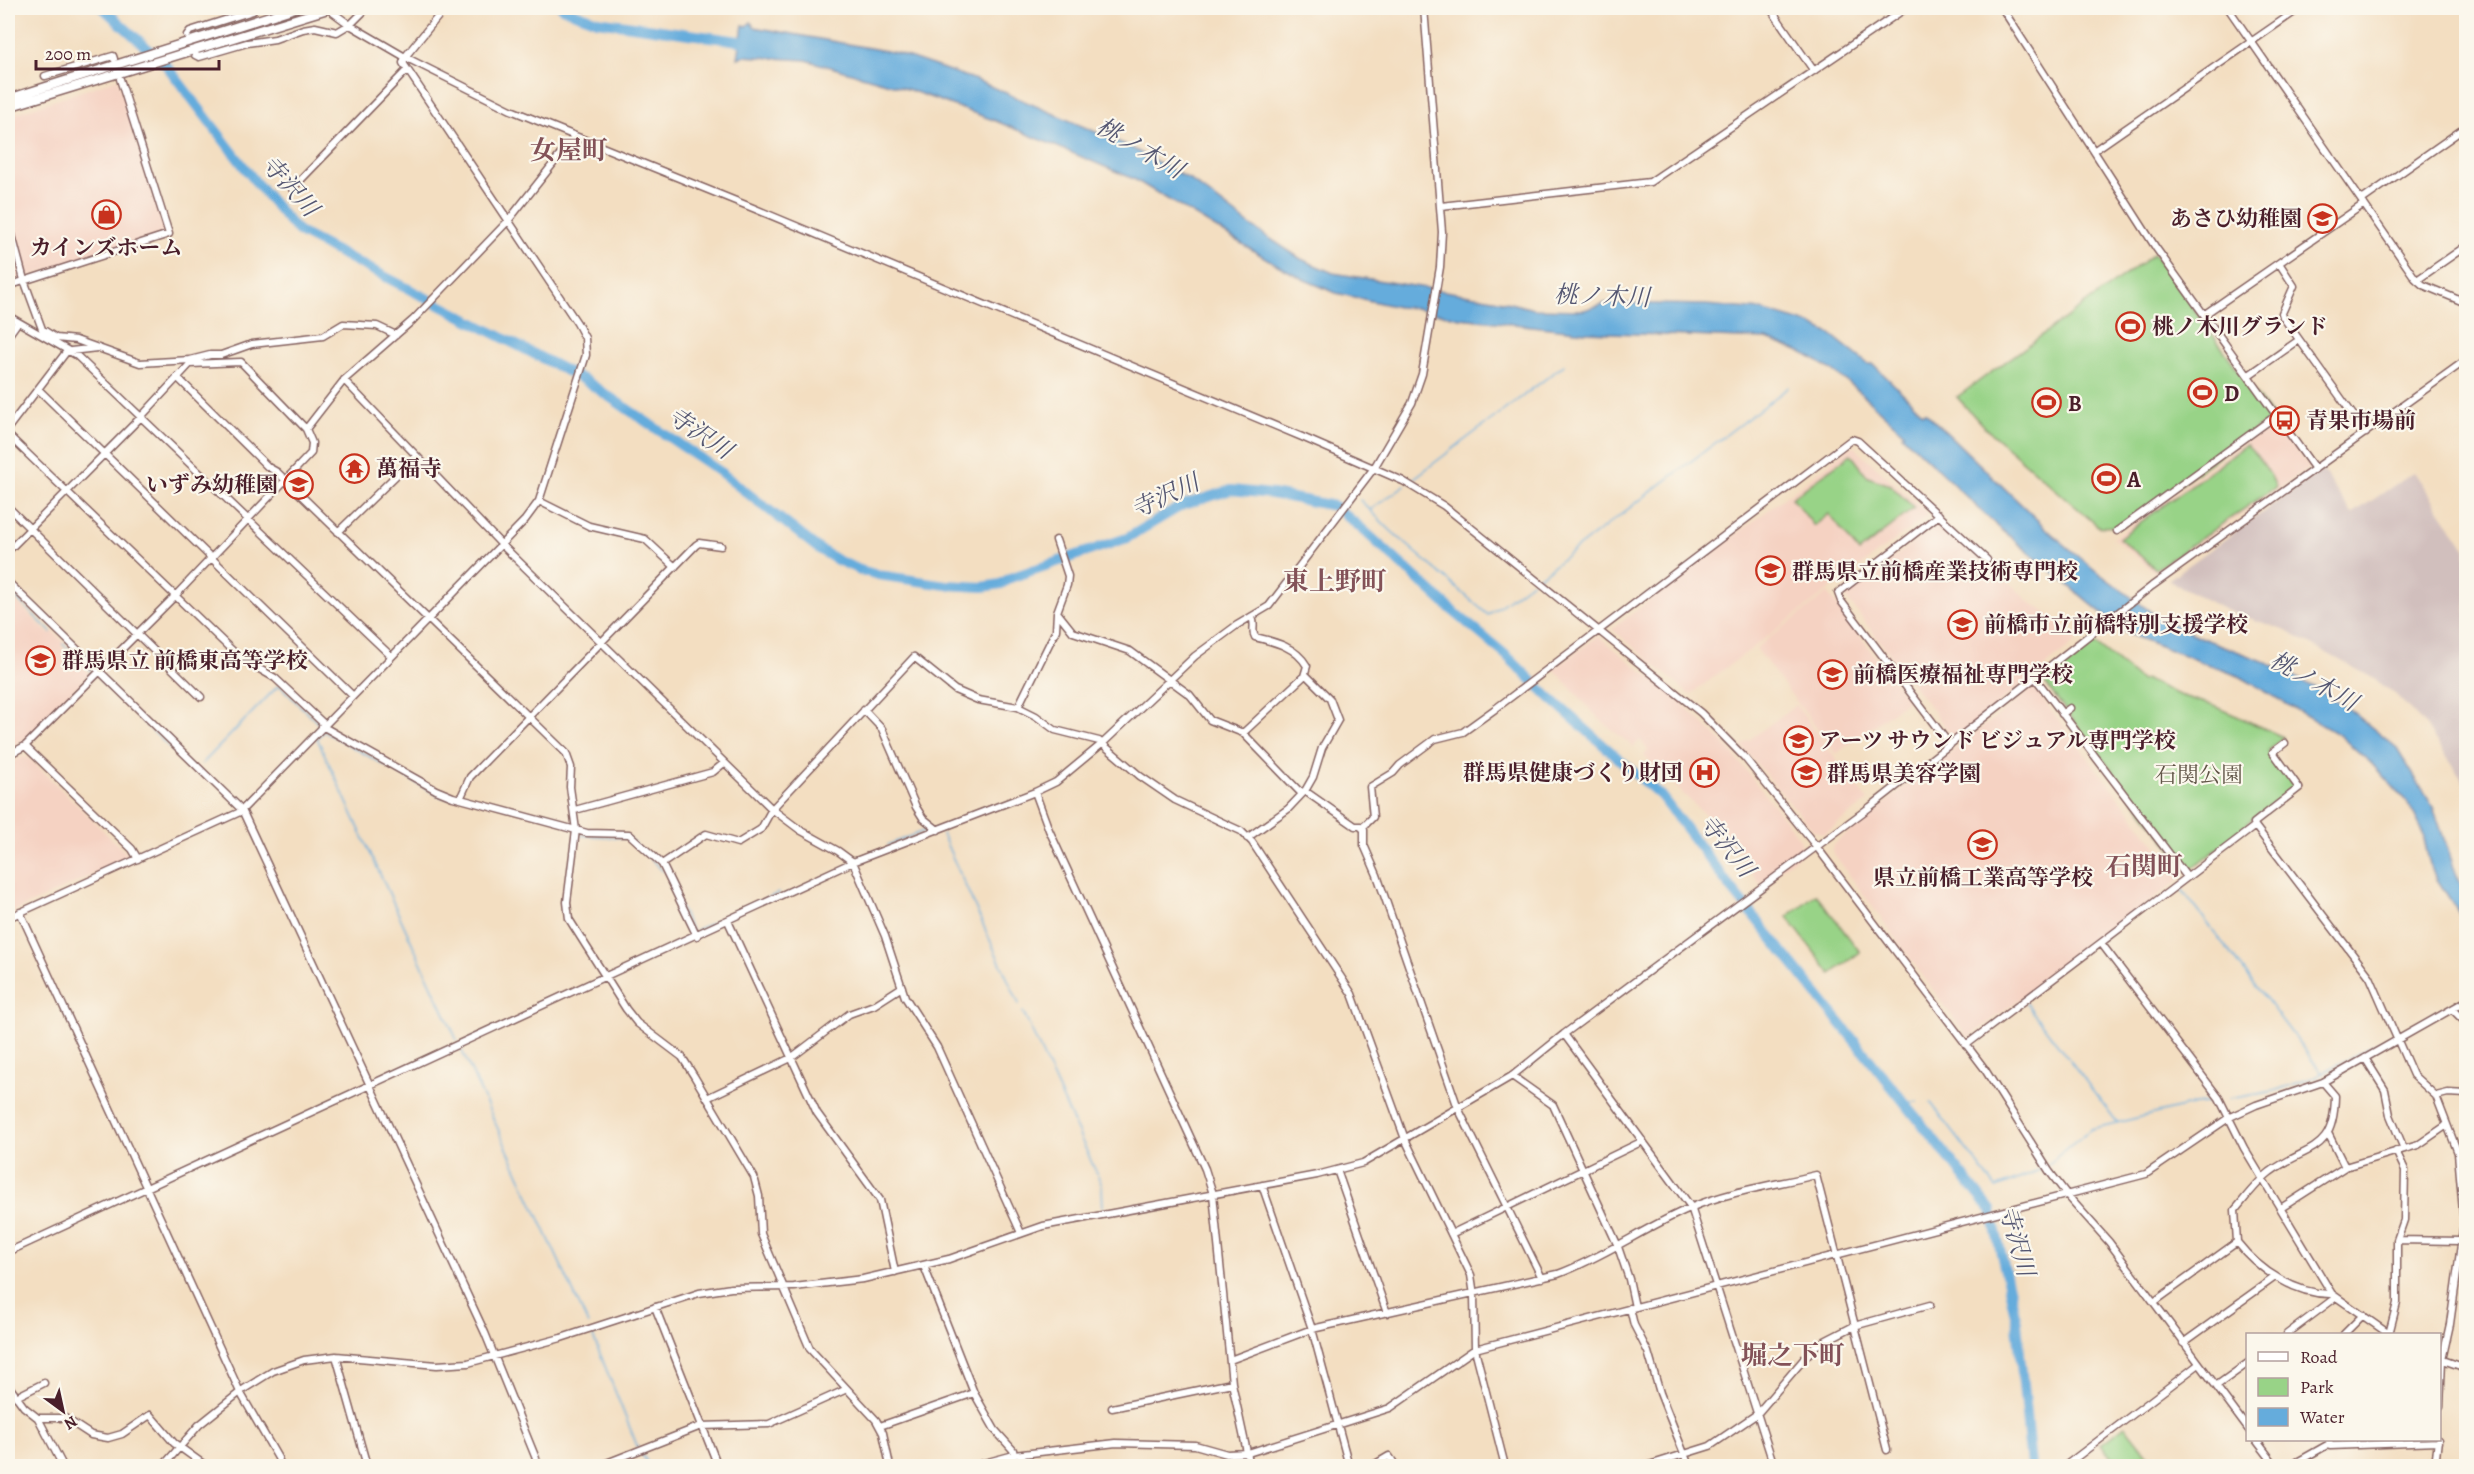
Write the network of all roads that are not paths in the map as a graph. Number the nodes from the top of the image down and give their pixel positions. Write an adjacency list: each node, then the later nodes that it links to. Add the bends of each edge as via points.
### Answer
1 (295, 8): 15 (highway)
2 (329, 8): 12 (street); 15 (highway)
3 (367, 8): 12 (street)
4 (445, 8): 17 (street)
5 (1424, 8): 31 (street)
6 (1770, 8): 21 (street)
7 (1906, 8): 21 (street)
8 (2002, 8): 28 (street)
9 (2228, 8): 14 (street)
10 (2300, 8): 14 (street)
11 (253, 11): 13 (street)
12 (350, 25): 16 (street, via 333,33 315,27 303,29); 17 (street)
13 (187, 35)
14 (2252, 41): 28 (street); 30 (street)
15 (167, 53): 19 (highway)
16 (195, 56)
17 (405, 57): 20 (street); 27 (street, via 511,110)
18 (114, 59): 22 (street, via 113,56)
19 (138, 61): 24 (highway); 25 (highway)
20 (407, 70): 29 (street); 33 (street)
21 (1814, 70): 31 (street, via 1650,182)
22 (45, 76)
23 (120, 79): 36 (street, via 170,234)
24 (8, 99)
25 (8, 107)
26 (2466, 127): 30 (street)
27 (575, 136): 33 (street); 62 (street)
28 (2095, 150): 40 (street, via 2156,248)
29 (292, 189)
30 (2363, 202): 35 (street); 37 (street)
31 (1441, 206): 62 (street, via 1440,267 1417,390)
32 (8, 220): 36 (street)
33 (508, 221): 43 (street); 66 (street, via 584,334 586,350)
34 (2466, 246): 37 (street)
35 (2279, 263): 40 (street); 45 (street, via 2294,286 2282,315)
36 (24, 280): 38 (street); 46 (street, via 42,329 56,338)
37 (2417, 280): 39 (street)
38 (8, 286)
39 (2466, 303)
40 (2205, 314): 50 (street)
41 (8, 316): 42 (street)
42 (18, 322): 44 (street); 47 (street)
43 (396, 335): 49 (street, via 377,326 343,324 323,336 252,344); 52 (street)
44 (8, 336)
45 (2299, 339): 50 (street); 58 (street)
46 (98, 348): 47 (street); 49 (street, via 140,363)
47 (68, 351): 53 (street); 55 (street)
48 (2466, 360): 58 (street)
49 (190, 362): 51 (street); 57 (street, via 242,362)
50 (2249, 375): 54 (street)
51 (177, 377): 55 (street); 64 (street)
52 (344, 380): 57 (street); 61 (street)
53 (38, 389): 56 (street); 60 (street)
54 (2277, 415): 63 (street); 71 (street)
55 (140, 418): 60 (street); 69 (street)
56 (8, 428)
57 (306, 429): 64 (street, via 312,444 310,453)
58 (2366, 433): 63 (street)
59 (8, 435): 65 (street)
60 (104, 455): 65 (street); 77 (street)
61 (416, 456): 72 (street); 74 (street)
62 (1374, 468): 83 (street, via 1277,598); 85 (street, via 1414,486 1444,506)
63 (2315, 470): 91 (street, via 2147,590)
64 (286, 481): 69 (street); 72 (street)
65 (67, 492): 70 (street); 81 (street)
66 (539, 501): 74 (street); 79 (street, via 589,526 645,539)
67 (8, 507): 70 (street)
68 (1939, 515): 78 (street); 85 (street, via 1855,439); 104 (street, via 1838,592)
69 (247, 520): 77 (street); 88 (street)
70 (30, 529): 76 (street); 86 (street)
71 (2117, 531)
72 (338, 532): 84 (street)
73 (1057, 543): 82 (street, via 1068,576)
74 (501, 544): 84 (street); 87 (street)
75 (721, 546): 79 (street, via 699,543)
76 (8, 551)
77 (211, 558): 81 (street); 93 (street)
78 (1987, 560)
79 (675, 567): 87 (street)
80 (8, 582): 89 (street)
81 (176, 595): 86 (street); 100 (street, via 239,657 275,678)
82 (1057, 612): 92 (street, via 1074,632 1130,651); 95 (street, via 1056,630)
83 (1252, 618): 90 (street, via 1255,637 1292,649 1307,666); 92 (street, via 1216,640)
84 (428, 619): 88 (street); 99 (street)
85 (1600, 630): 115 (street, via 1462,732 1435,739 1370,787 1373,817); 119 (street, via 1723,734)
86 (137, 634): 89 (street); 94 (street)
87 (601, 642): 99 (street); 107 (street)
88 (391, 656): 93 (street)
89 (99, 673): 105 (street); 112 (street)
90 (1305, 674): 101 (street); 108 (street, via 1330,699 1338,720)
91 (2036, 679): 98 (street); 104 (street)
92 (1169, 680): 101 (street, via 1197,702 1210,720); 102 (street)
93 (352, 696): 100 (street)
94 (201, 697)
95 (1018, 707): 97 (street, via 978,700 955,690 914,657); 102 (street, via 1055,730)
96 (2070, 708): 98 (street)
97 (864, 710): 111 (street); 117 (street, via 882,729 916,807)
98 (2062, 714): 123 (street)
99 (528, 717): 110 (street, via 470,777); 113 (street, via 566,753)
100 (323, 725): 110 (street, via 435,789); 112 (street)
101 (1243, 733): 108 (street, via 1300,792)
102 (1103, 743): 109 (street, via 1072,770); 118 (street, via 1174,800 1230,825)
103 (2284, 743): 114 (street, via 2273,752 2299,788)
104 (1950, 745): 119 (street)
105 (25, 746): 106 (street); 120 (street)
106 (8, 755)
107 (724, 763): 111 (street); 113 (street, via 713,772)
108 (1305, 791): 115 (street); 118 (street)
109 (1035, 792): 117 (street); 159 (street)
110 (460, 799): 116 (street)
111 (772, 809): 121 (street); 122 (street, via 761,829 738,843 706,834)
112 (242, 810): 120 (street); 141 (street)
113 (575, 810): 116 (street)
114 (2254, 826): 123 (street); 135 (street, via 2370,977)
115 (1362, 828): 145 (street, via 1364,845)
116 (576, 830): 122 (street, via 629,834); 129 (street, via 567,902 569,919)
117 (938, 830): 121 (street)
118 (1247, 838): 149 (street, via 1352,994)
119 (1816, 846): 134 (street); 136 (street)
120 (138, 859): 124 (street)
121 (853, 862): 126 (street); 130 (street)
122 (662, 864): 127 (street)
123 (2187, 877): 128 (street)
124 (20, 912): 125 (street); 158 (street)
125 (8, 918)
126 (728, 921): 127 (street); 137 (street)
127 (697, 936): 129 (street)
128 (2101, 943): 136 (street); 146 (street)
129 (607, 978): 141 (street); 144 (street, via 637,1023 682,1057)
130 (902, 987): 137 (street, via 874,1005 849,1014); 164 (street, via 937,1047)
131 (2466, 1001): 132 (street)
132 (2453, 1010): 133 (street); 135 (street)
133 (2466, 1023)
134 (1564, 1034): 139 (street); 150 (street)
135 (2398, 1040): 138 (street); 143 (street, via 2413,1075)
136 (1966, 1045): 160 (street)
137 (791, 1058): 144 (street); 173 (street, via 826,1128 880,1200)
138 (2365, 1058): 140 (street); 151 (street, via 2385,1090)
139 (1512, 1076): 145 (street); 155 (street, via 1553,1105)
140 (2323, 1082): 146 (street); 148 (street, via 2336,1096)
141 (372, 1086): 158 (street); 195 (street)
142 (2466, 1094): 143 (street)
143 (2436, 1096): 147 (street)
144 (707, 1098): 177 (street, via 754,1177 761,1234)
145 (1458, 1108): 149 (street); 161 (street)
146 (2230, 1117): 156 (street); 160 (street, via 2146,1174)
147 (2446, 1125): 151 (street, via 2418,1145); 167 (street, via 2458,1153 2464,1222)
148 (2329, 1135): 153 (street); 156 (street)
149 (1405, 1139): 154 (street, via 1363,1163); 165 (street)
150 (1643, 1141): 155 (street); 162 (street)
151 (2404, 1149): 152 (street)
152 (2396, 1151): 153 (street); 166 (street, via 2405,1170 2404,1220)
153 (2345, 1167): 163 (street)
154 (1337, 1170): 157 (street); 184 (street)
155 (1583, 1170): 161 (street); 169 (street)
156 (2262, 1178): 163 (street); 168 (street, via 2235,1210)
157 (1262, 1185): 159 (street); 187 (street)
158 (148, 1189): 170 (street); 206 (street)
159 (1213, 1194): 164 (street); 196 (street)
160 (2068, 1196): 171 (street); 180 (street)
161 (1506, 1207): 165 (street); 175 (street)
162 (1691, 1207): 169 (street); 171 (street, via 1816,1175); 176 (street)
163 (2281, 1208): 179 (street)
164 (1021, 1233): 172 (street)
165 (1451, 1234): 178 (street, via 1471,1275)
166 (2397, 1240): 167 (street); 191 (street, via 2397,1303)
167 (2461, 1241): 197 (street)
168 (2237, 1242): 174 (street); 180 (street)
169 (1617, 1244): 175 (street, via 1578,1267); 183 (street, via 1629,1279)
170 (8, 1252)
171 (1837, 1254): 176 (street); 186 (street)
172 (924, 1266): 173 (street); 207 (street)
173 (894, 1272): 177 (street)
174 (2275, 1276): 179 (street, via 2304,1290); 192 (street)
175 (1542, 1278): 178 (street)
176 (1717, 1286): 183 (street); 210 (street)
177 (784, 1288): 182 (street, via 719,1289); 205 (street, via 812,1352)
178 (1474, 1294): 184 (street); 193 (street)
179 (2334, 1296): 185 (street); 188 (street)
180 (2154, 1302): 192 (street)
181 (1930, 1305): 186 (street)
182 (655, 1307): 195 (street); 212 (street)
183 (1632, 1307): 193 (street); 223 (street, via 1634,1325 1648,1352)
184 (1387, 1314): 187 (street)
185 (2363, 1315): 189 (street); 190 (street)
186 (1854, 1326): 210 (street, via 1815,1346); 220 (street)
187 (1312, 1329): 196 (street); 214 (street)
188 (2289, 1333)
189 (2346, 1333)
190 (2388, 1333)
191 (2389, 1333)
192 (2183, 1342): 198 (street)
193 (1475, 1349): 214 (street, via 1390,1408); 240 (street)
194 (336, 1356): 195 (street, via 437,1365); 206 (street, via 287,1365); 229 (street)
195 (495, 1356): 230 (street)
196 (1230, 1360): 202 (street)
197 (2441, 1360): 200 (street)
198 (2199, 1364): 204 (street); 244 (street)
199 (2246, 1364): 204 (street)
200 (2466, 1368)
201 (44, 1383): 208 (street)
202 (1232, 1383): 209 (street); 221 (street)
203 (8, 1385): 208 (street)
204 (2216, 1386): 215 (street)
205 (847, 1389): 212 (street, via 765,1425); 213 (street)
206 (240, 1392): 219 (street); 228 (street)
207 (974, 1393): 213 (street); 224 (street)
208 (16, 1397): 211 (street)
209 (1112, 1408)
210 (1757, 1414): 223 (street, via 1714,1443); 243 (street)
211 (38, 1418): 219 (street, via 65,1418 91,1435 108,1438 122,1434 150,1415); 225 (street)
212 (701, 1426): 231 (street); 232 (street)
213 (880, 1426): 233 (street)
214 (1339, 1426): 221 (street); 237 (street)
215 (2246, 1428)
216 (2257, 1441): 245 (street)
217 (2438, 1441): 218 (street); 247 (street)
218 (2329, 1442): 246 (street)
219 (179, 1447): 226 (street); 227 (street)
220 (1887, 1450)
221 (1248, 1453): 222 (street, via 1227,1454 1195,1445 1116,1443); 236 (street)
222 (1022, 1454): 224 (street); 235 (street)
223 (1685, 1454): 241 (street); 242 (street)
224 (1014, 1455): 234 (street)
225 (63, 1467)
226 (163, 1467)
227 (206, 1467)
228 (281, 1467)
229 (367, 1467)
230 (539, 1467)
231 (599, 1467)
232 (718, 1467)
233 (890, 1467)
234 (973, 1467)
235 (1024, 1467)
236 (1250, 1467)
237 (1349, 1467)
238 (1372, 1467): 239 (street, via 1389,1456)
239 (1396, 1467)
240 (1505, 1467)
241 (1646, 1467)
242 (1689, 1467)
243 (1774, 1467)
244 (2065, 1467)
245 (2276, 1467)
246 (2290, 1467)
247 (2435, 1467)

